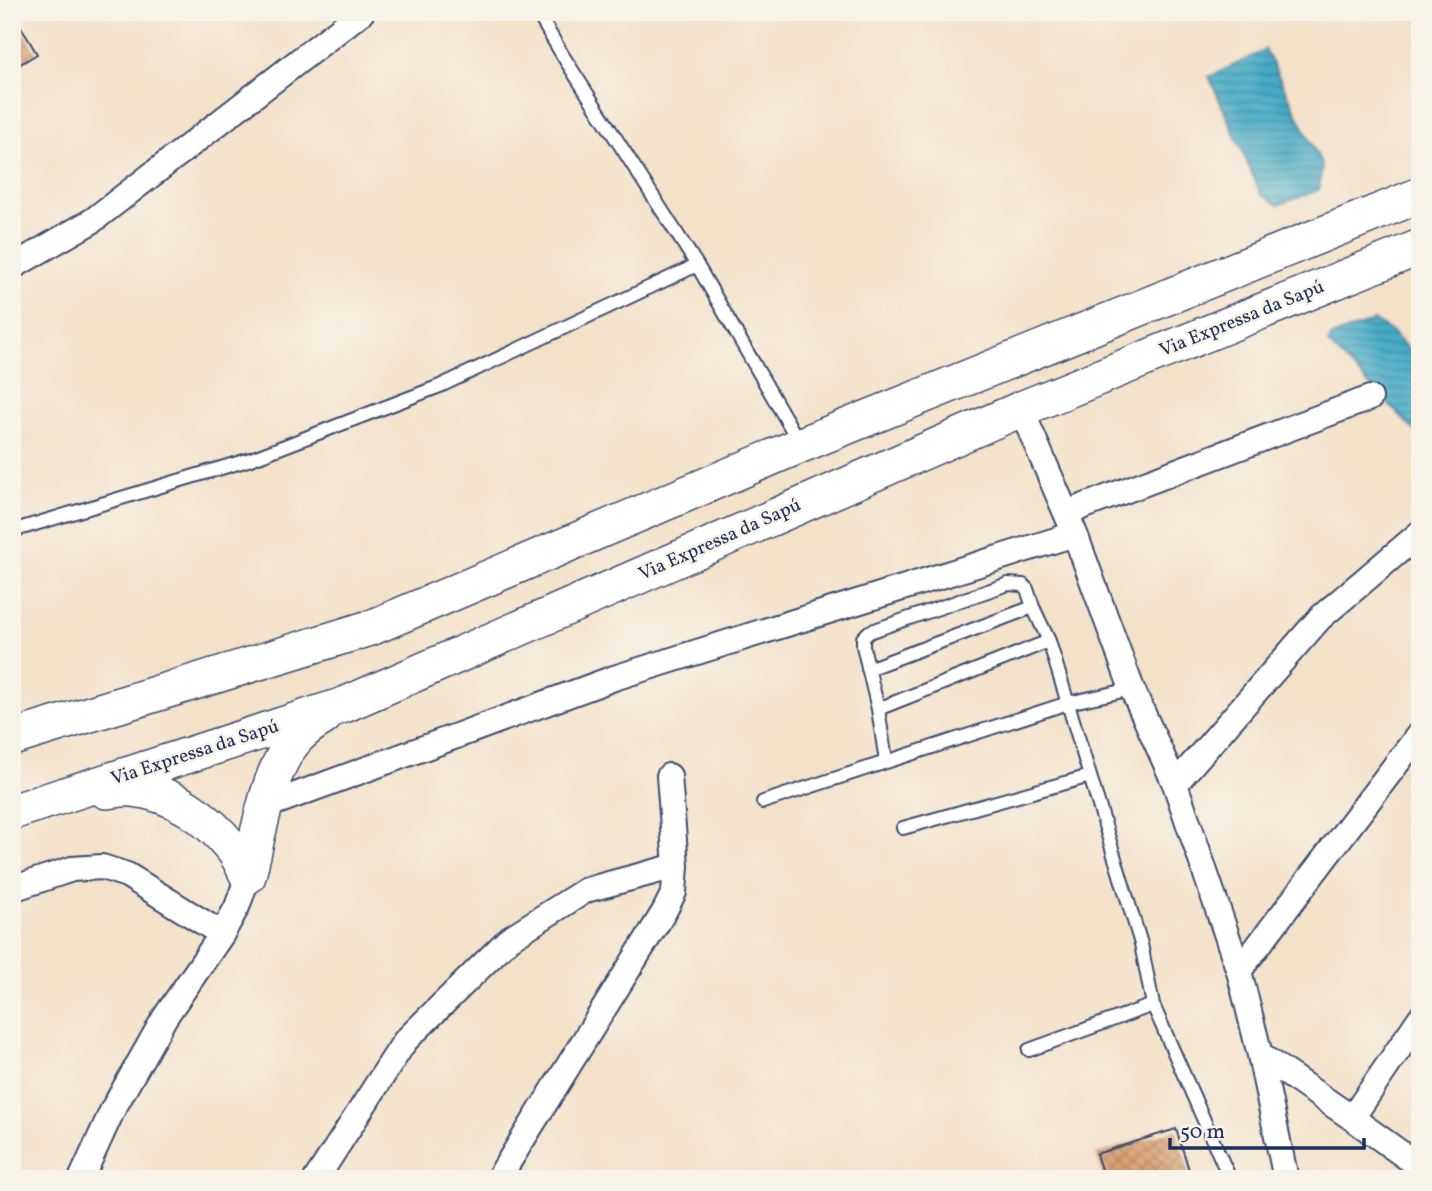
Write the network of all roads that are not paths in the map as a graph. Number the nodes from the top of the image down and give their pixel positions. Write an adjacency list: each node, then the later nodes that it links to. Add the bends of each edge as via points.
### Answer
1 (362, 12): 6 (street, via 92,221)
2 (537, 12): 5 (lane)
3 (1420, 195): 9 (main road)
4 (1420, 247): 8 (main road, Via Expressa da Sapú)
5 (697, 265): 9 (lane); 11 (lane, via 427,391 251,459)
6 (12, 267)
7 (1370, 398): 10 (street)
8 (1021, 409): 10 (street); 18 (main road, Via Expressa da Sapú)
9 (801, 445): 21 (main road, via 373,627)
10 (1070, 524): 16 (street); 27 (street, via 614,678)
11 (12, 531)
12 (1420, 533): 25 (street, via 1320,618)
13 (1033, 607): 14 (lane); 15 (lane); 15 (lane, via 1023,585 1008,584 869,632 863,638)
14 (1049, 641): 17 (lane); 19 (lane)
15 (868, 669): 19 (lane)
16 (1132, 689): 17 (lane); 25 (street)
17 (1068, 703): 22 (lane); 24 (lane)
18 (344, 705): 27 (main road, via 293,742 279,763); 28 (main road, Via Expressa da Sapú)
19 (878, 709): 22 (lane)
20 (1420, 733): 34 (street)
21 (12, 738)
22 (886, 761): 26 (lane)
23 (669, 776): 30 (street)
24 (1090, 776): 29 (lane); 35 (lane, via 1141,944)
25 (1175, 784): 34 (street)
26 (763, 802)
27 (266, 806): 31 (main road)
28 (26, 808): 31 (main road, via 101,791 131,789 160,794 187,806 211,826 234,850)
29 (903, 828)
30 (676, 866): 42 (street, via 586,890 510,938 405,1041); 43 (street, via 674,892 664,912)
31 (248, 876): 33 (street)
32 (12, 889): 33 (street, via 72,869 102,867 127,875)
33 (222, 934): 41 (street, via 165,1017 113,1109)
34 (1239, 971): 38 (street)
35 (1153, 1005): 37 (lane); 44 (lane)
36 (1420, 1018): 39 (street)
37 (1029, 1050)
38 (1260, 1055): 39 (street); 45 (street)
39 (1352, 1118): 40 (street)
40 (1420, 1167)
41 (82, 1179)
42 (316, 1179)
43 (498, 1179)
44 (1230, 1179)
45 (1286, 1179)

